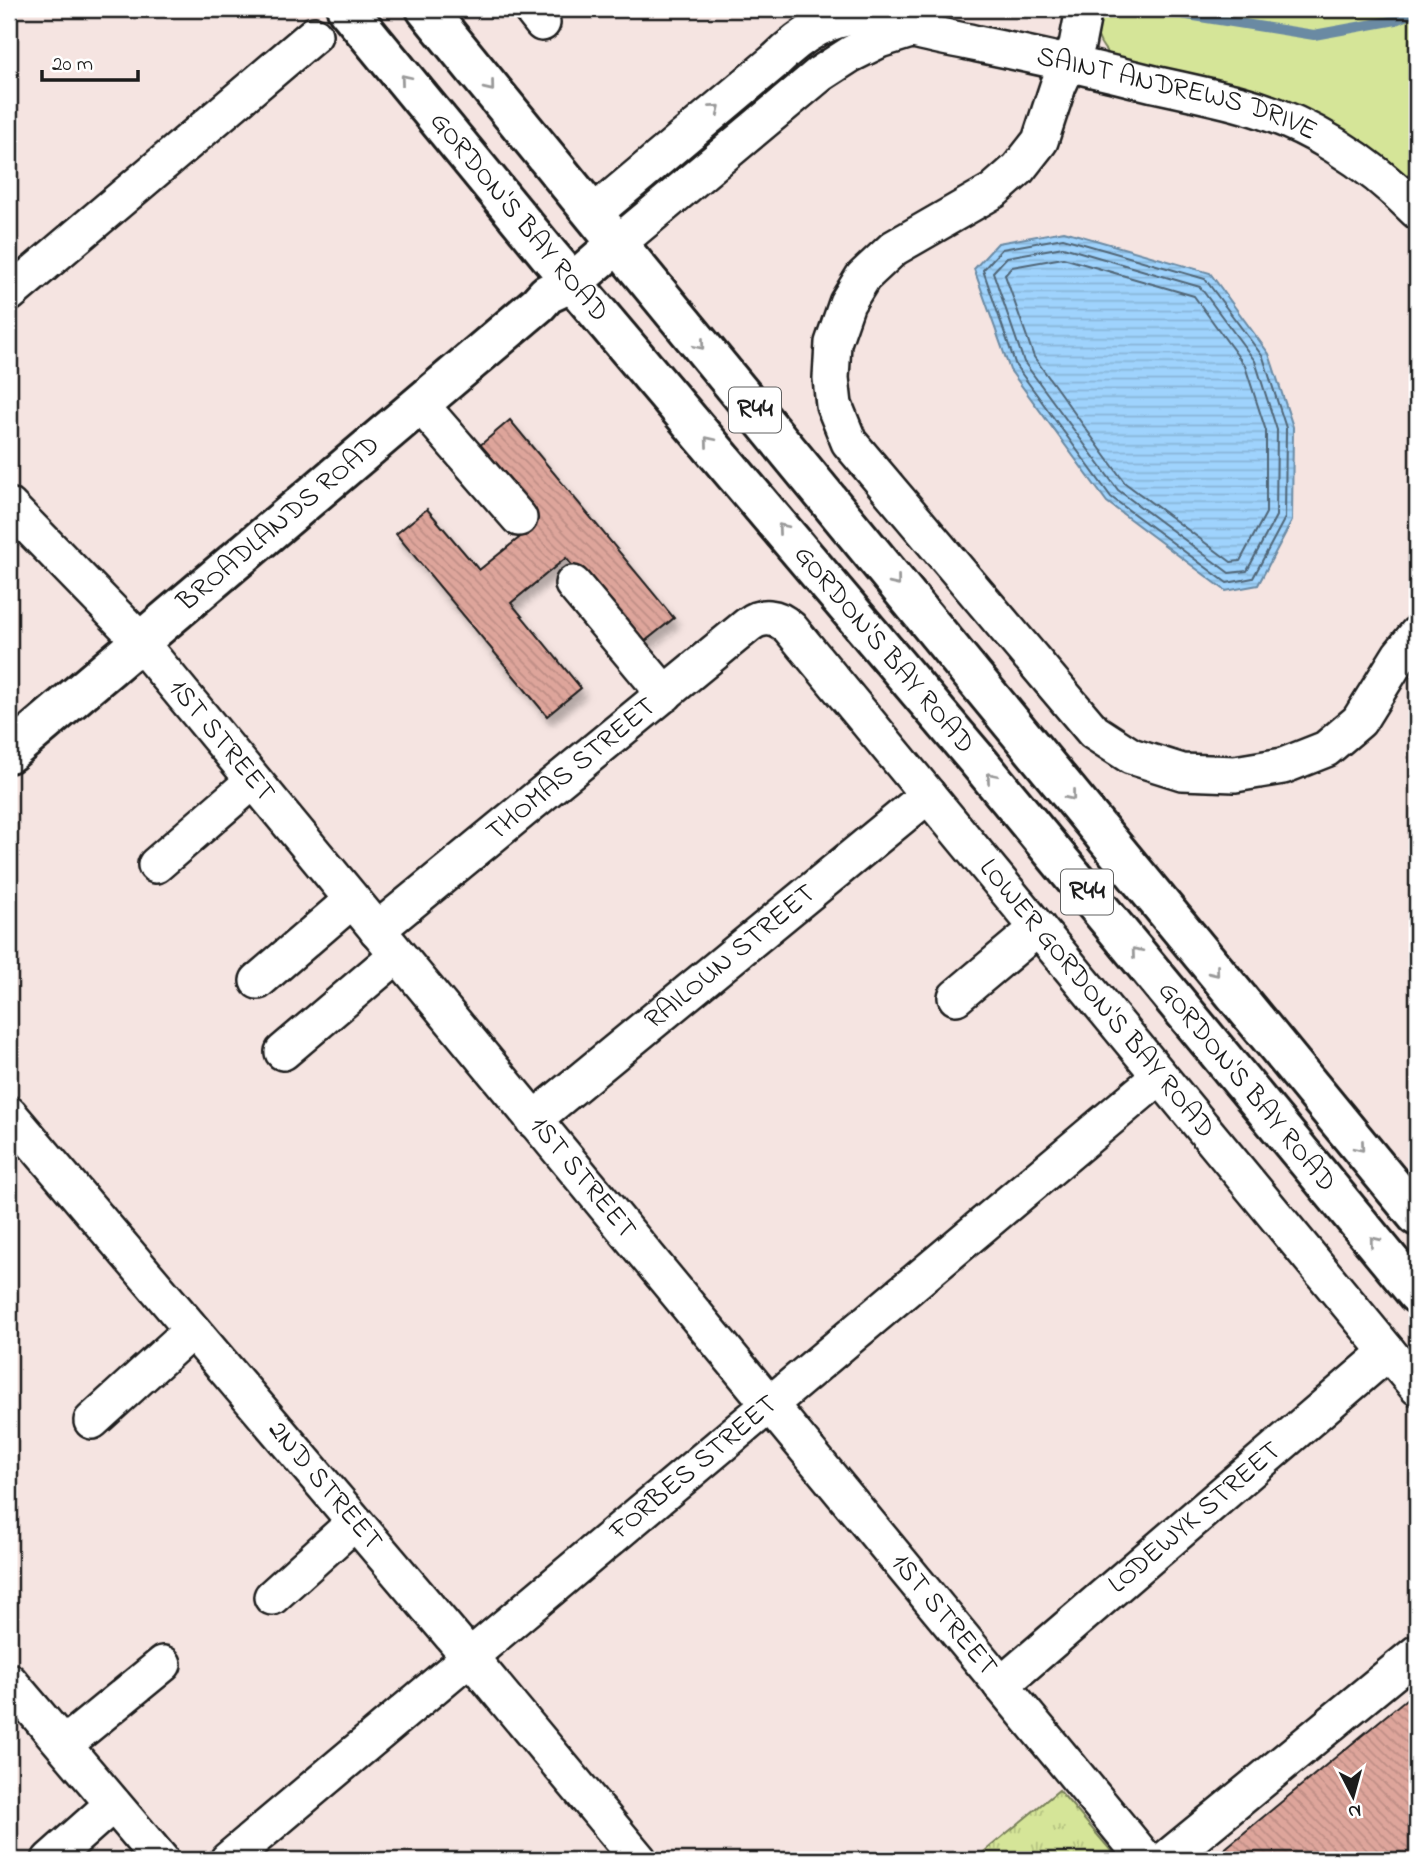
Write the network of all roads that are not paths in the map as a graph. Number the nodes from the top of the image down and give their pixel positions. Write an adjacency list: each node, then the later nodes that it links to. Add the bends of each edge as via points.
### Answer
1 (347, 9): 12 (main road, GORDON'S BAY ROAD / R44, one-way to 1)
2 (426, 9): 10 (main road, GORDON'S BAY ROAD / R44, one-way to 10)
3 (1084, 9): 6 (street)
4 (911, 30): 6 (street, SAINT ANDREWS DRIVE); 7 (street, SAINT ANDREWS DRIVE, one-way to 4, via 794,42 834,20 872,18); 8 (street, SAINT ANDREWS DRIVE, via 879,40 820,74)
5 (314, 35): 13 (street)
6 (1069, 63): 9 (street, SAINT ANDREWS DRIVE, via 1278,116 1350,155); 19 (street, via 1040,141 1018,169 993,191 894,248 863,277 847,303 833,343 831,378 834,405 849,442 1094,732 1131,757 1182,772 1235,774 1283,766 1326,749 1359,721)
7 (664, 153): 8 (street); 10 (street, SAINT ANDREWS DRIVE)
8 (691, 182): 11 (street, SAINT ANDREWS DRIVE)
9 (1417, 211)
10 (593, 214): 11 (main road, GORDON'S BAY ROAD / R44); 12 (main road)
11 (617, 244): 12 (main road); 35 (main road, GORDON'S BAY ROAD / R44, one-way to 35)
12 (556, 277): 14 (main road, BROADLANDS ROAD, via 538,304); 36 (main road, GORDON'S BAY ROAD / R44, one-way to 12, via 960,739)
13 (9, 294)
14 (420, 404): 16 (street); 20 (main road, BROADLANDS ROAD)
15 (9, 506): 20 (street, 1ST STREET)
16 (519, 519)
17 (573, 584): 21 (street)
18 (771, 618): 21 (street, THOMAS STREET, via 754,620); 24 (street, LOWER GORDON'S BAY ROAD, via 790,628)
19 (1417, 634)
20 (139, 643): 22 (main road, BROADLANDS ROAD); 23 (street, 1ST STREET)
21 (664, 694): 28 (street, THOMAS STREET)
22 (9, 753)
23 (253, 781): 25 (street); 26 (street, 1ST STREET)
24 (928, 795): 27 (street, LOWER GORDON'S BAY ROAD); 34 (street, RAILOUN STREET)
25 (156, 865)
26 (352, 900): 28 (street, 1ST STREET); 29 (street)
27 (1038, 928): 30 (street); 32 (street, LOWER GORDON'S BAY ROAD)
28 (387, 943): 31 (street, THOMAS STREET); 34 (street, 1ST STREET)
29 (258, 981)
30 (956, 997)
31 (284, 1052)
32 (1160, 1076): 38 (street, LOWER GORDON'S BAY ROAD); 40 (street, FORBES STREET)
33 (9, 1114): 37 (street, 2ND STREET)
34 (533, 1119): 40 (street, 1ST STREET)
35 (1417, 1216)
36 (1417, 1294)
37 (192, 1329): 41 (street); 42 (street, 2ND STREET)
38 (1388, 1352): 39 (street, LOWER GORDON'S BAY ROAD); 48 (street, LODEWYK STREET)
39 (1417, 1387)
40 (768, 1404): 45 (street, FORBES STREET); 48 (street, 1ST STREET)
41 (92, 1421)
42 (355, 1522): 43 (street); 45 (street, 2ND STREET)
43 (272, 1597)
44 (1417, 1653): 56 (street)
45 (469, 1656): 51 (street, 2ND STREET); 54 (street, FORBES STREET)
46 (163, 1664): 49 (street)
47 (9, 1681): 49 (street)
48 (1001, 1685): 55 (street, 1ST STREET)
49 (64, 1745): 50 (street)
50 (113, 1804): 52 (street); 53 (street)
51 (626, 1856)
52 (50, 1860)
53 (161, 1860)
54 (228, 1860)
55 (1146, 1860)
56 (1165, 1860)

